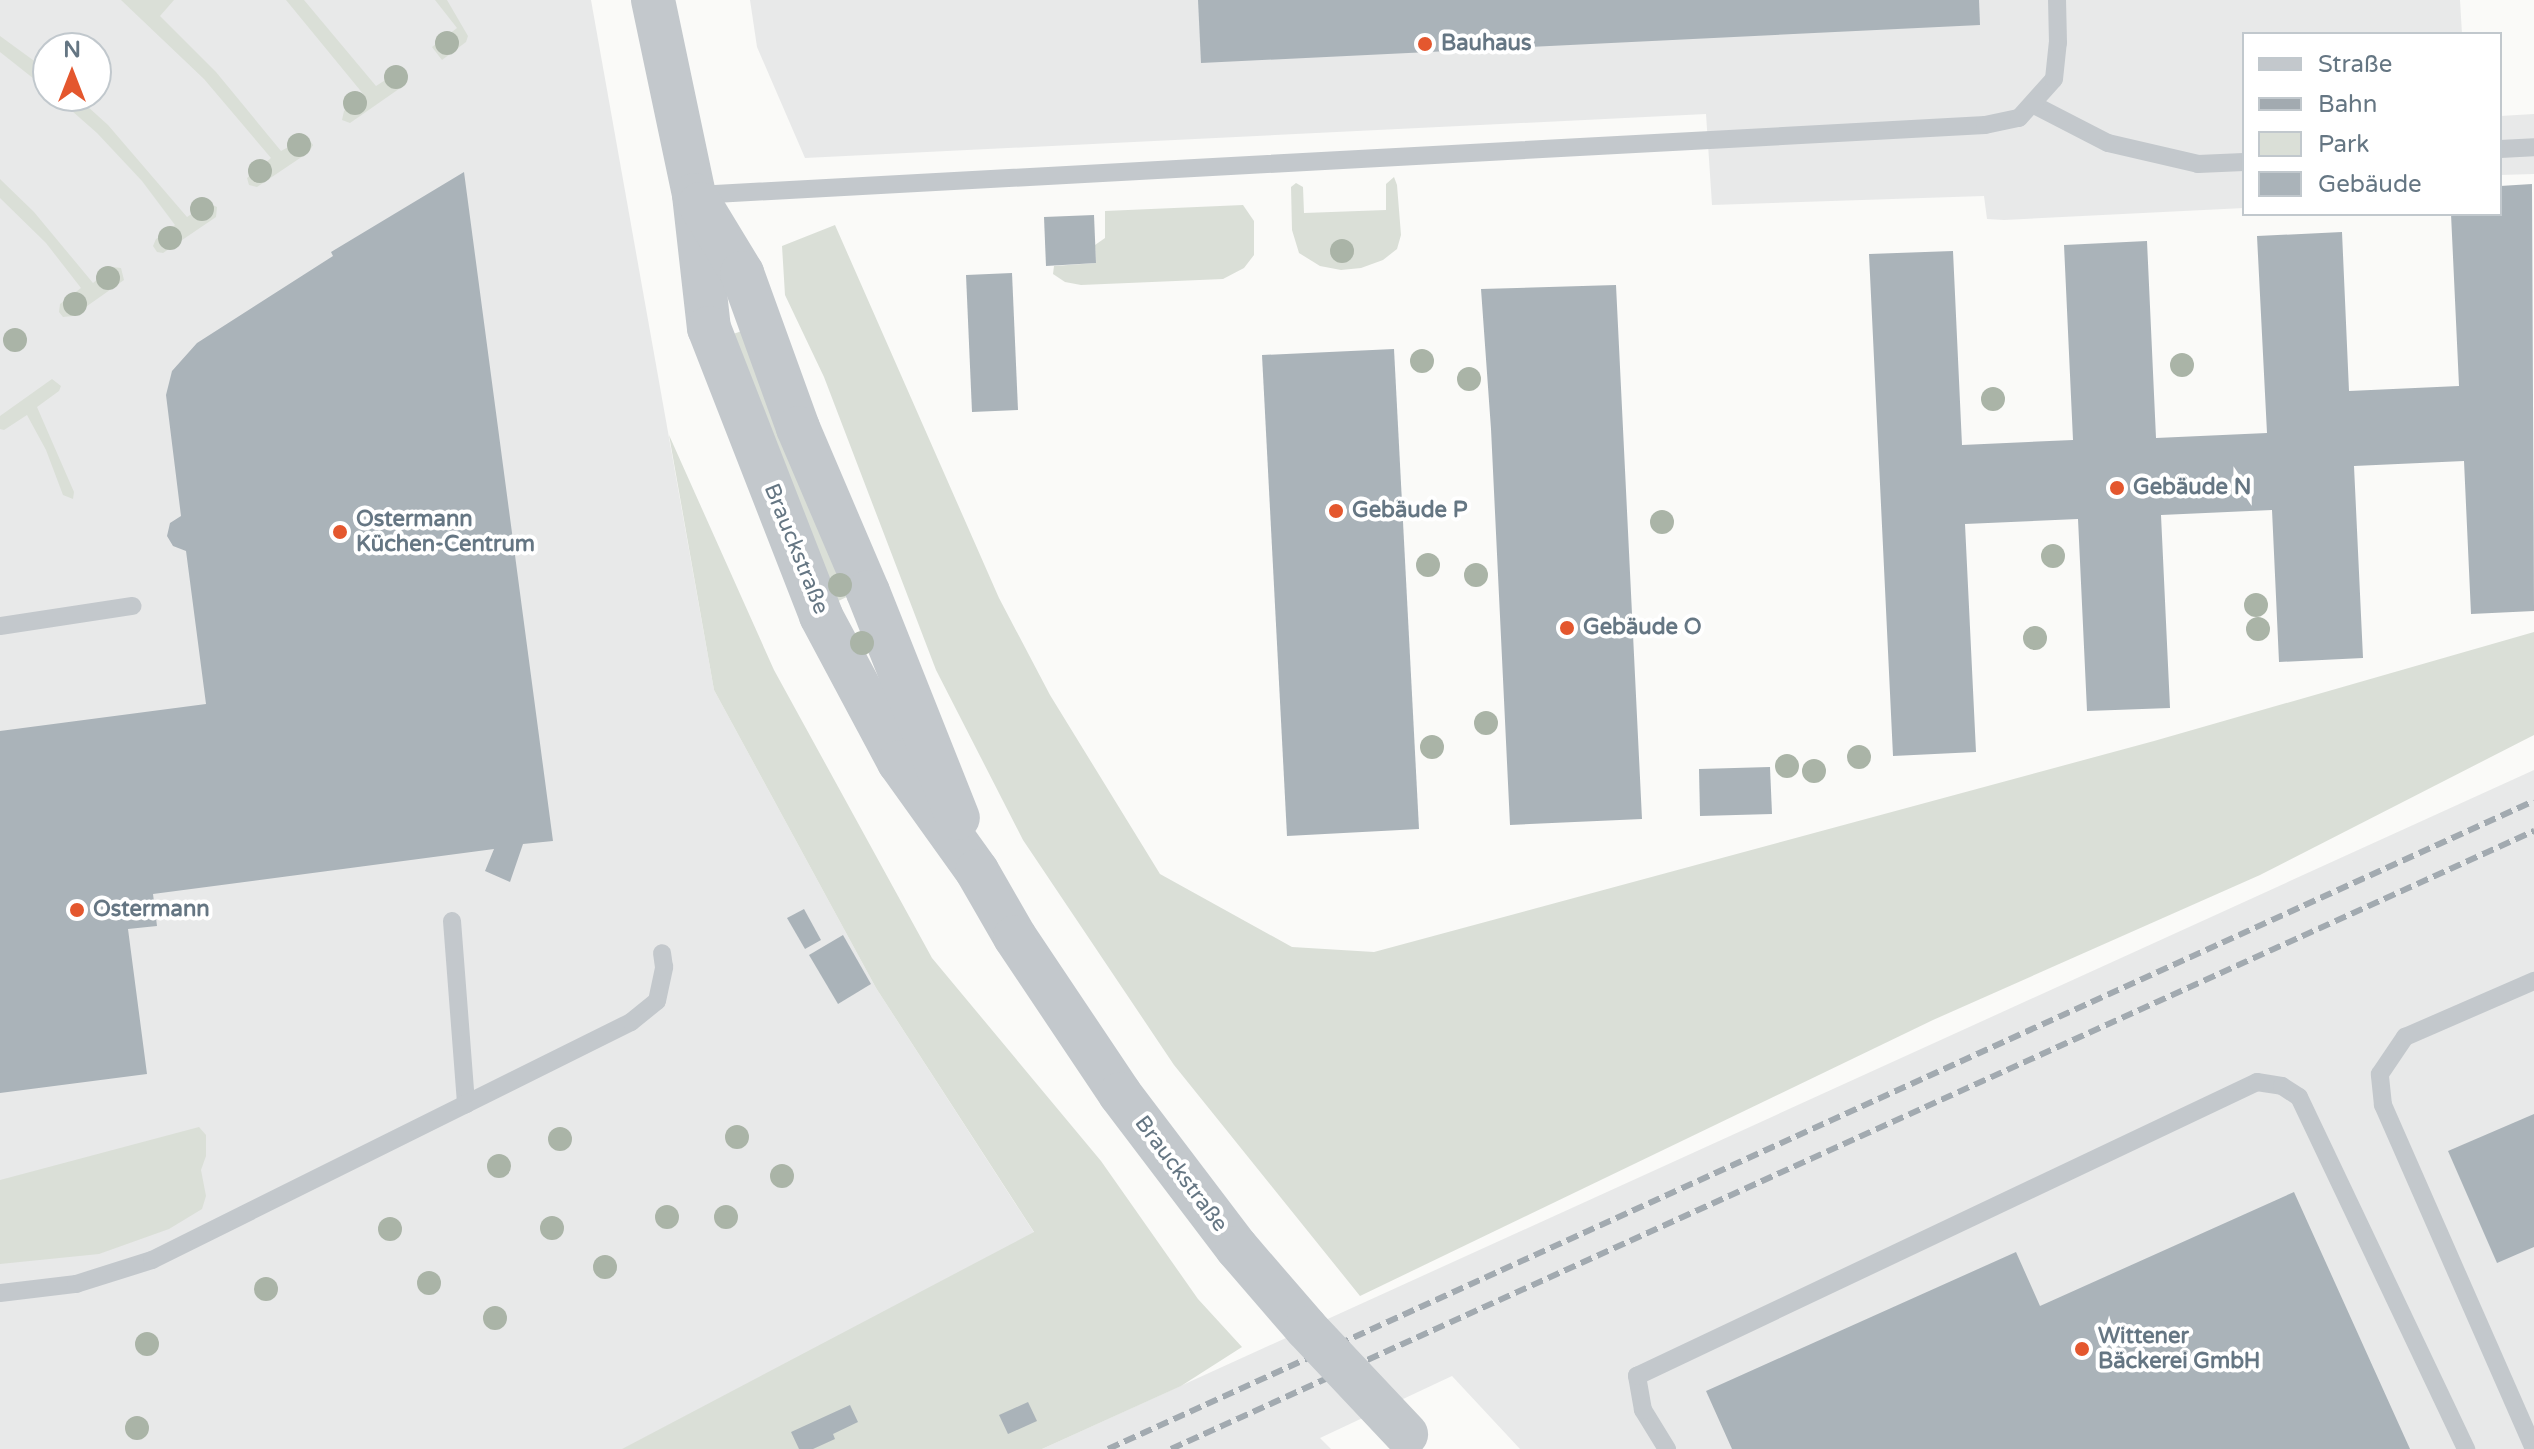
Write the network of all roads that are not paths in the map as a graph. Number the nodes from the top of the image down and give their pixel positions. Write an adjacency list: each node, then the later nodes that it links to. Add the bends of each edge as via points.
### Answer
1 (653, 0): 7 (street, Brauckstraße)
2 (2057, 0): 3 (lane, via 2054,79)
3 (2034, 105): 6 (lane, via 2108,143 2198,164); 7 (lane, via 2019,118 1985,125)
4 (2534, 147): 5 (lane)
5 (2502, 149)
6 (2242, 162)
7 (694, 195): 15 (street, Brauckstraße, bridge, via 742,273 798,428 934,753 977,871 1015,937 1120,1094 1237,1248)
8 (132, 606): 9 (lane)
9 (0, 626)
10 (452, 921): 13 (lane)
11 (662, 953): 13 (lane, via 657,1001 631,1022)
12 (2534, 981): 18 (lane, via 2405,1037 2380,1074 2383,1105)
13 (466, 1104): 14 (lane, via 152,1260 76,1284)
14 (0, 1293)
15 (1414, 1441)
16 (1667, 1449): 17 (lane, via 1643,1410 1637,1376 2257,1082 2282,1086 2299,1097)
17 (2466, 1449)
18 (2534, 1449)

